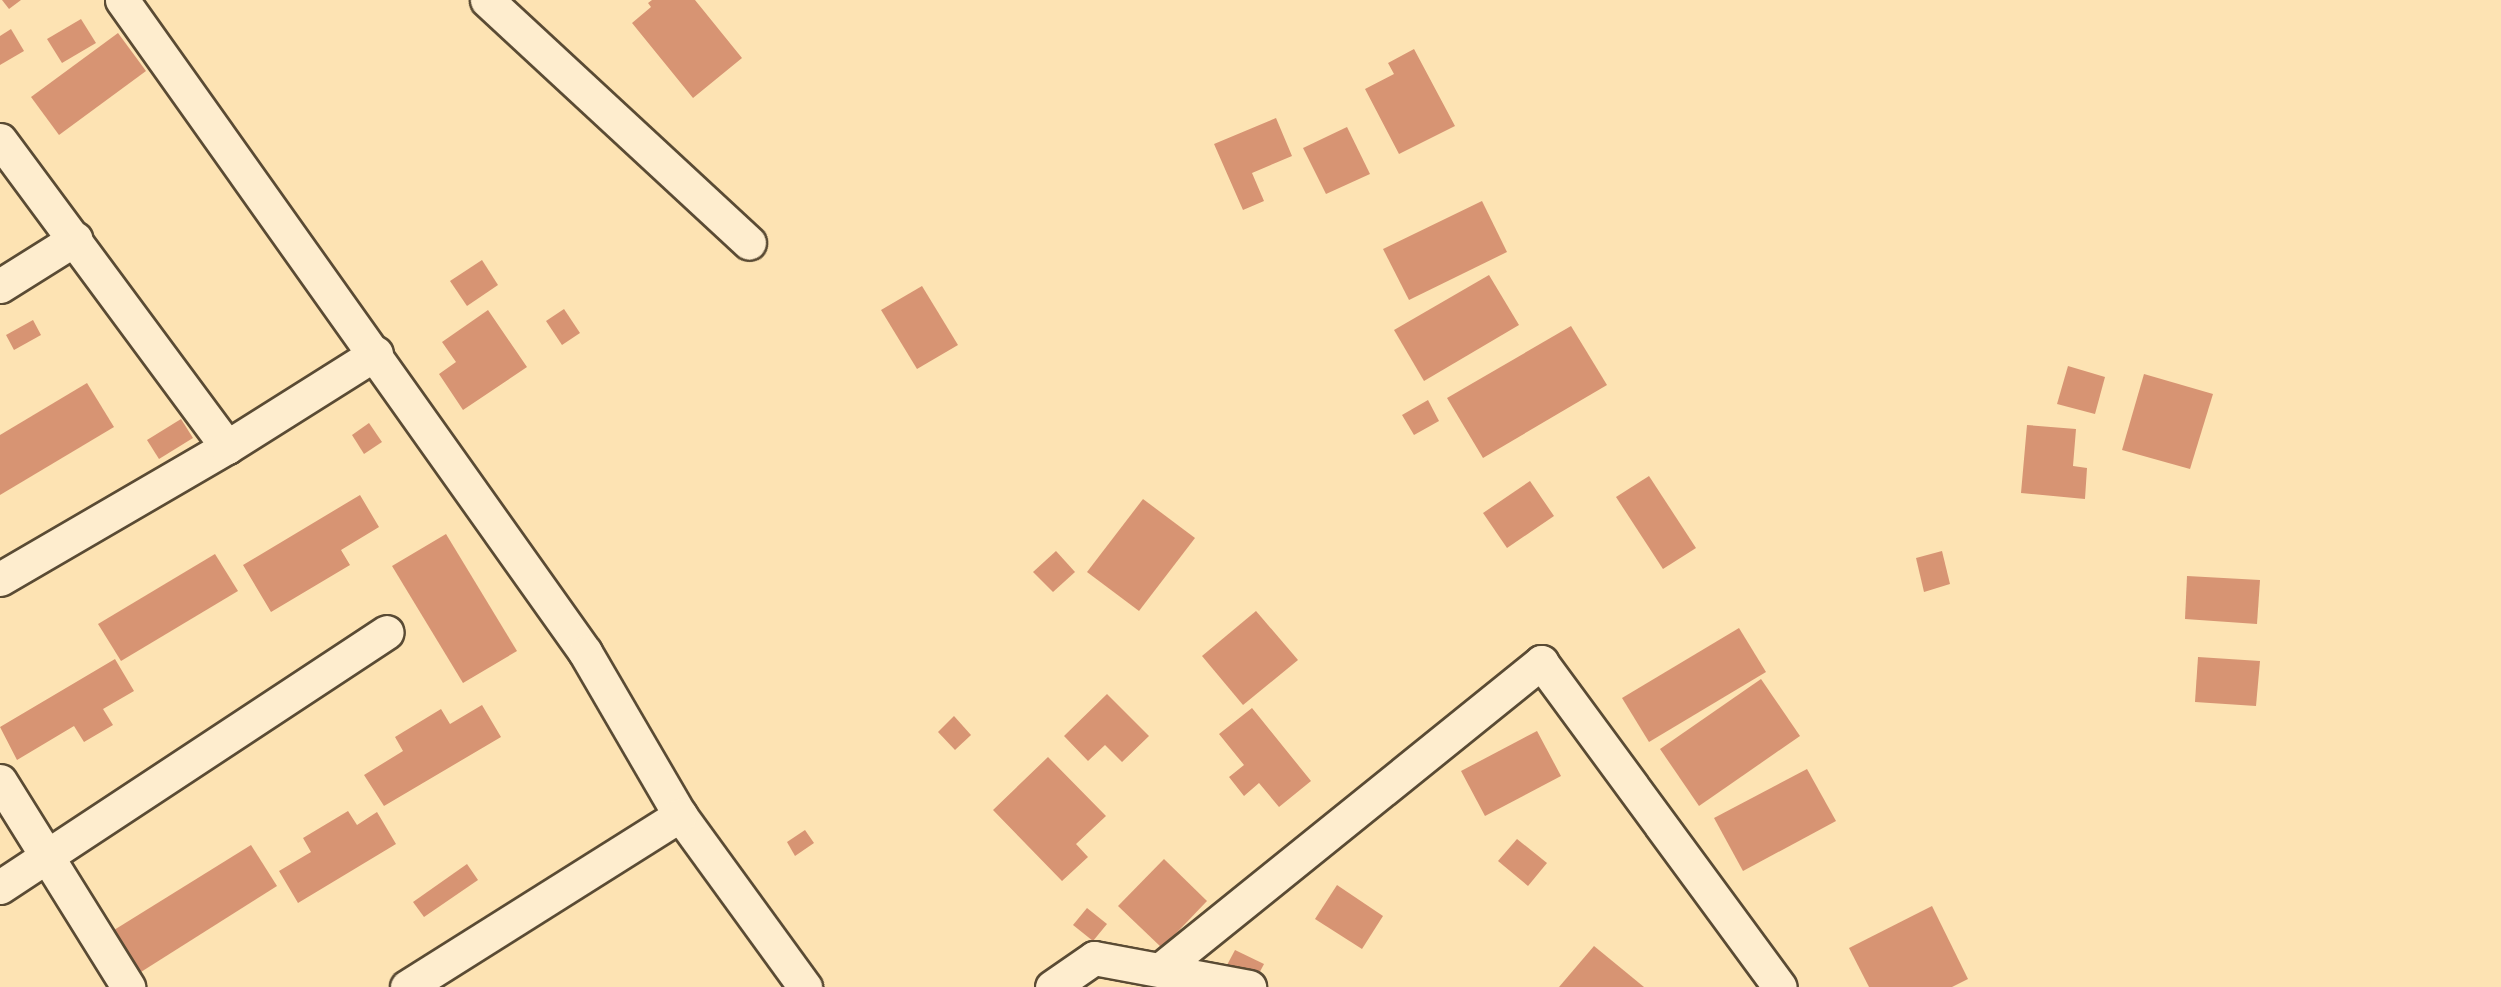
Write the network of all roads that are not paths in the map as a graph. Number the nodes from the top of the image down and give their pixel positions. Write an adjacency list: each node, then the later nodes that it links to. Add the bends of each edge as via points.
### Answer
1 (122, 0): 7 (street)
2 (487, 0): 5 (street)
3 (0, 140): 4 (street)
4 (75, 240): 6 (street); 8 (street)
5 (749, 243)
6 (0, 286)
7 (376, 353): 8 (street); 12 (street, via 585,652)
8 (227, 447): 9 (street)
9 (0, 579)
10 (386, 632): 13 (street)
11 (0, 781): 13 (street)
12 (680, 815): 17 (street); 18 (street)
13 (45, 859): 14 (street); 16 (street)
14 (0, 887)
15 (1161, 969): 19 (street, via 1094,958); 20 (street); 21 (street, via 1541,662)
16 (128, 987)
17 (407, 987)
18 (805, 987)
19 (1052, 987)
20 (1249, 987)
21 (1780, 987)

